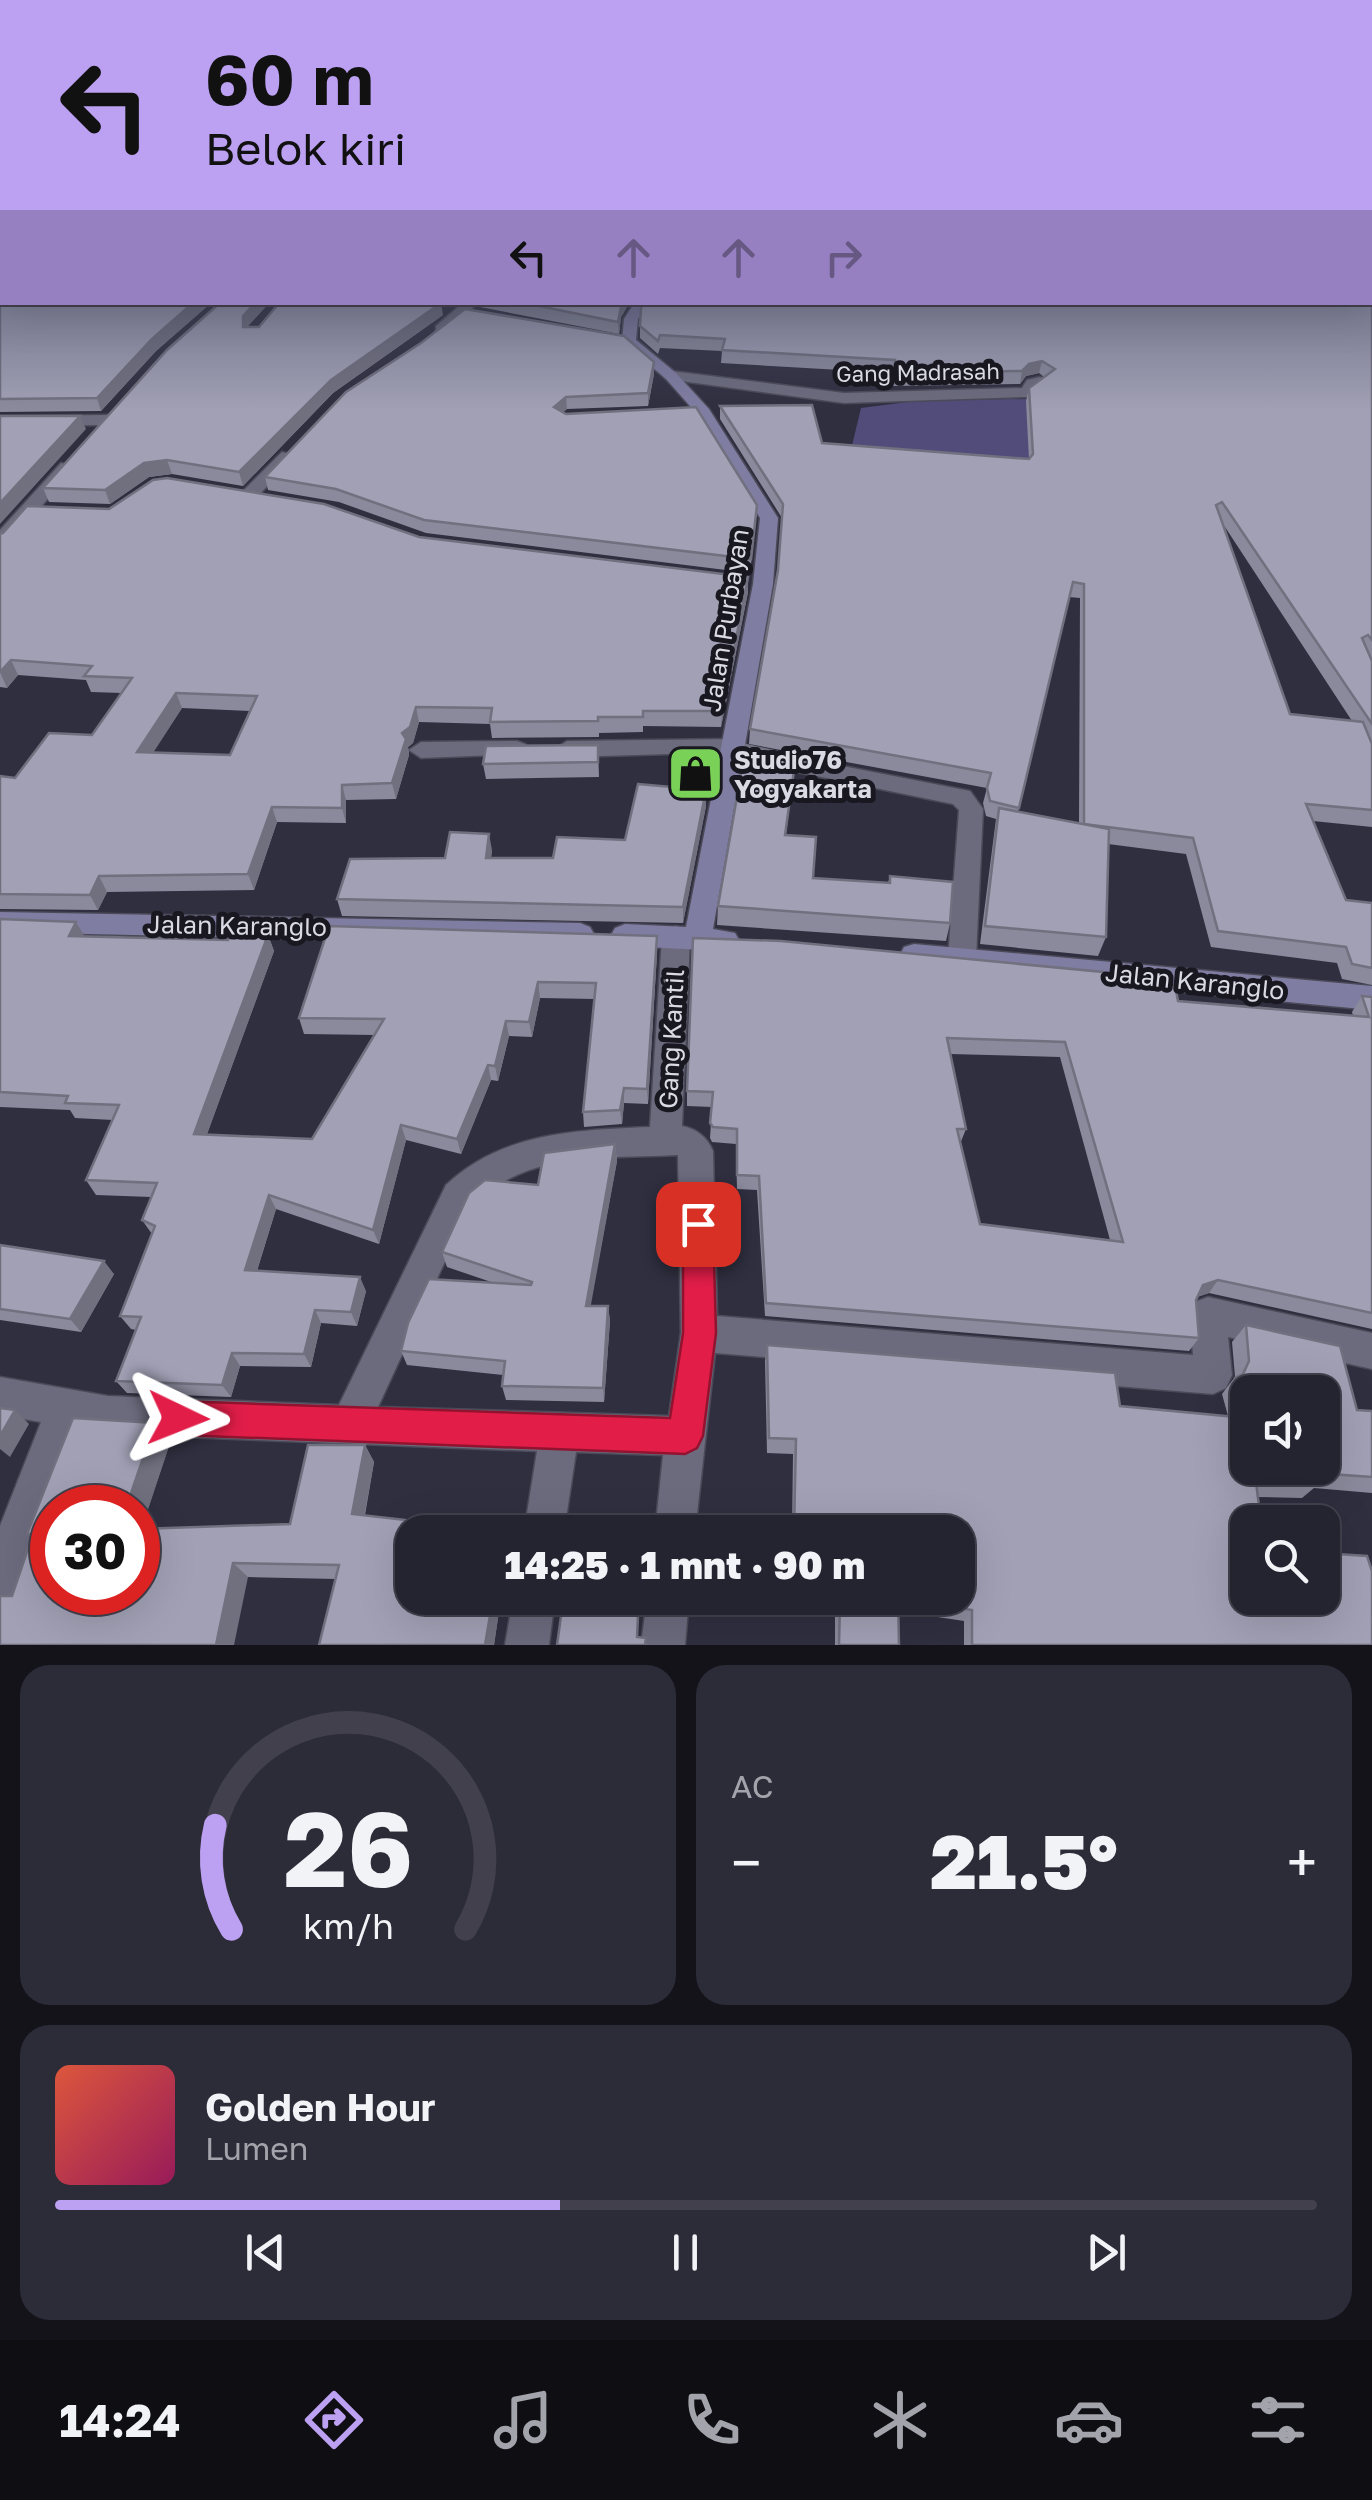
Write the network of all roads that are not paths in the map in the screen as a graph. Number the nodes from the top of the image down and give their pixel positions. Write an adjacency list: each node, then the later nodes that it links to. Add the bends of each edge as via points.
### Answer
1 (640, 305): 5 (street, Jalan Purbayan, via 622,340)
2 (446, 307): 3 (street)
3 (471, 309): 4 (street)
4 (428, 339)
5 (671, 376): 6 (street, Gang Madrasah, via 844,398 1027,392); 16 (street, Jalan Purbayan, via 769,518)
6 (1040, 382)
7 (0, 421): 8 (street, via 113,415)
8 (93, 436)
9 (300, 443): 11 (street)
10 (80, 452): 13 (street)
11 (249, 495)
12 (49, 512): 13 (street)
13 (15, 519): 14 (street)
14 (0, 541)
15 (421, 750): 16 (street)
16 (732, 750): 18 (street, Jalan Purbayan); 21 (street, via 968,802)
17 (0, 922): 18 (street, Jalan Karanglo)
18 (688, 938): 19 (street, Jalan Karanglo); 23 (street, Gang Kantil)
19 (755, 942)
20 (887, 952): 21 (street, Jalan Karanglo)
21 (962, 958): 22 (street, Jalan Karanglo)
22 (1372, 998)
23 (664, 1142): 24 (street, via 684,1140 697,1151); 28 (street, via 530,1152 472,1179)
24 (699, 1333): 25 (street, via 1213,1376 1208,1315); 30 (street)
25 (1372, 1351)
26 (0, 1396): 27 (street)
27 (64, 1409): 28 (street); 33 (street)
28 (350, 1425): 29 (street)
29 (560, 1431): 30 (street); 31 (street)
30 (685, 1436): 32 (street)
31 (547, 1515)
32 (677, 1515)
33 (0, 1580)
34 (531, 1615): 36 (street)
35 (666, 1615): 37 (street)
36 (527, 1645)
37 (663, 1645)

